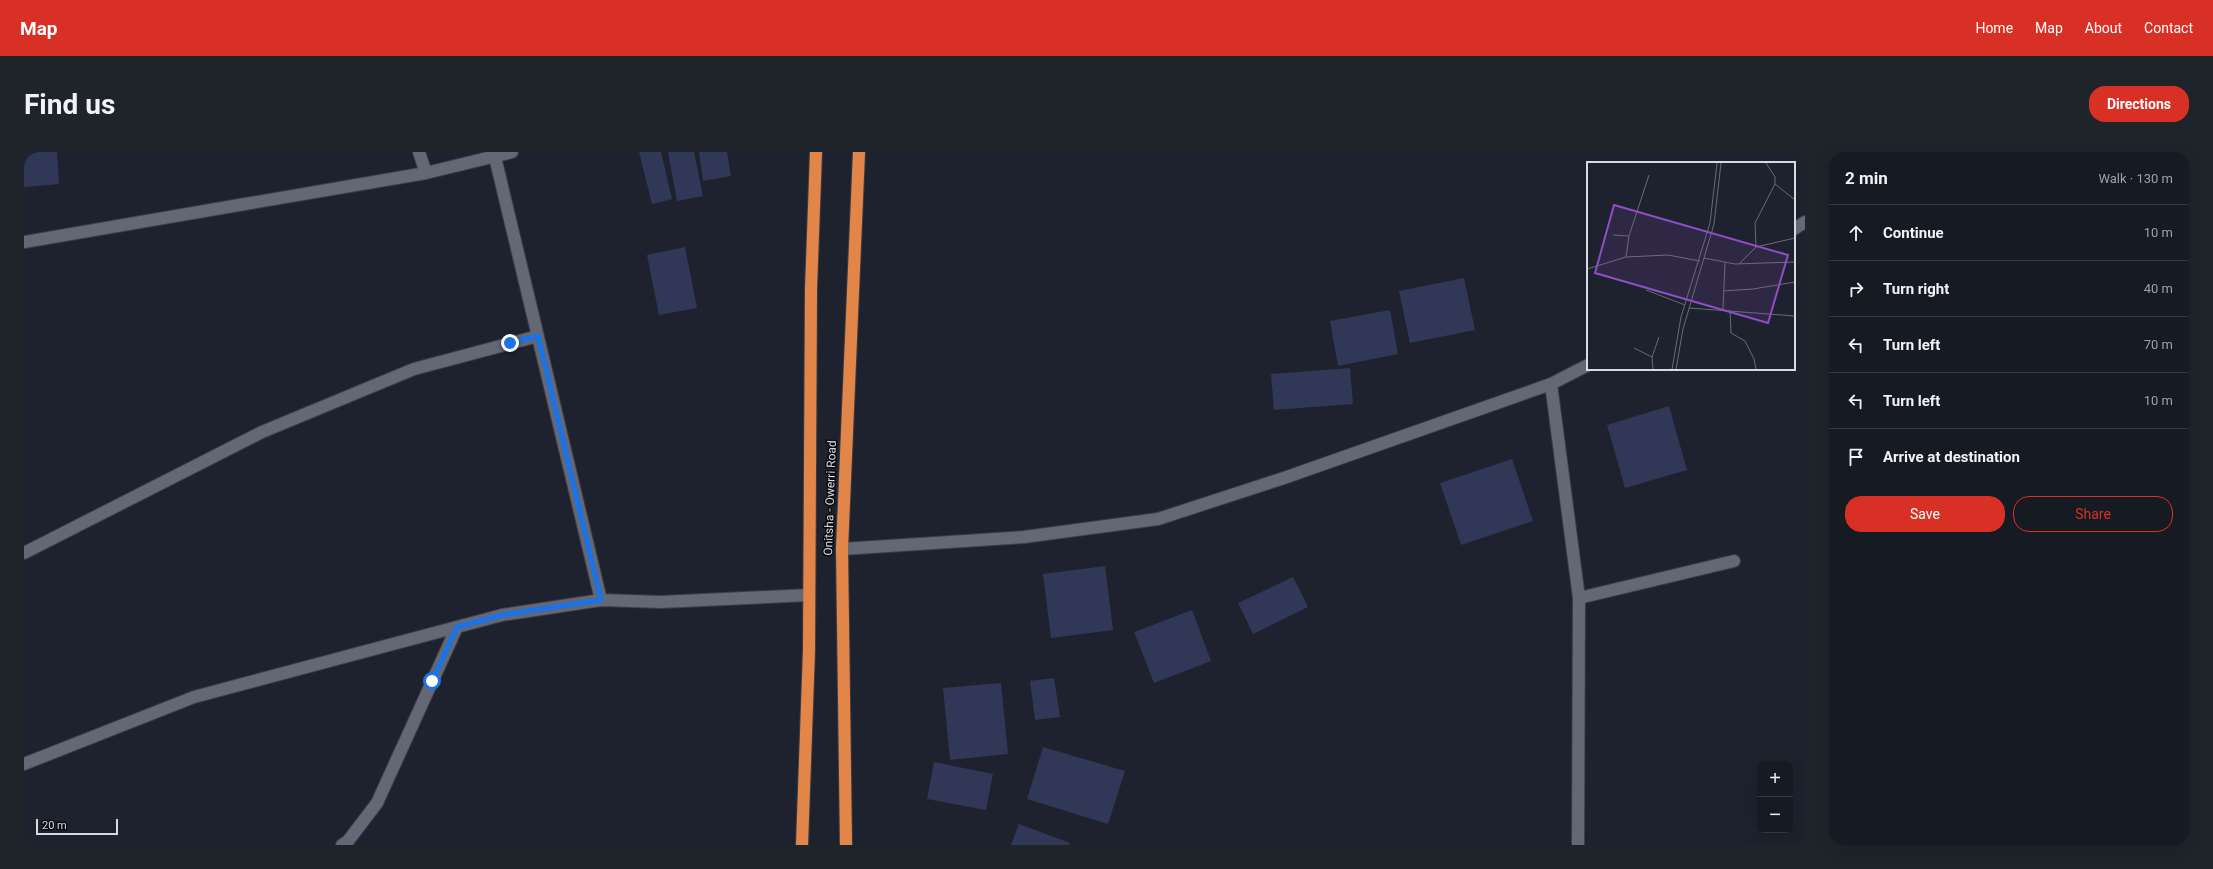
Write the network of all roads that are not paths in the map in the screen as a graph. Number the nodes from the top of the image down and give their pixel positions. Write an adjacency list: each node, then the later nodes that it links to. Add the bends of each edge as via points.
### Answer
1 (418, 152): 6 (street)
2 (512, 152): 5 (street)
3 (816, 152): 16 (highway, Onitsha - Owerri Road, via 811,289)
4 (859, 152): 13 (highway, Onitsha - Owerri Road)
5 (495, 157): 6 (street); 10 (street)
6 (426, 172): 9 (street)
7 (1805, 222): 8 (street)
8 (1795, 228)
9 (24, 242)
10 (538, 336): 14 (street, via 414,369 262,432); 18 (street)
11 (1587, 366): 12 (street)
12 (1551, 384): 13 (street, via 1284,478 1158,519 1024,537); 17 (street)
13 (842, 549): 23 (highway, Onitsha - Owerri Road)
14 (24, 553)
15 (1734, 561): 17 (street)
16 (809, 595): 18 (street, via 661,602); 22 (highway, Onitsha - Owerri Road)
17 (1579, 598): 24 (street)
18 (601, 600): 19 (street, via 502,615)
19 (457, 627): 20 (street, via 194,698); 21 (street, via 377,803)
20 (24, 764)
21 (347, 844)
22 (802, 845)
23 (846, 845)
24 (1578, 845)

